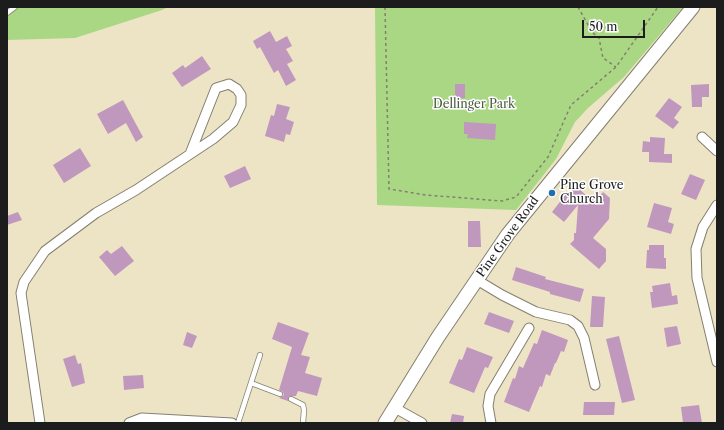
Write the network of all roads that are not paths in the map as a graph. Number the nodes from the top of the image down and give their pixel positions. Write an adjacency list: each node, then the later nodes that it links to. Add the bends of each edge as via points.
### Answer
1 (15, 7): 3 (lane)
2 (693, 7): 8 (street, Pine Grove Road, via 508,234)
3 (7, 13)
4 (702, 137): 5 (street)
5 (717, 151)
6 (190, 154): 6 (street, via 233,122 241,105 241,96 237,89 229,84 216,88); 17 (street, via 96,213 45,251 24,282 20,293)
7 (717, 205): 11 (street, via 702,227 696,249 697,278)
8 (477, 280): 13 (street, via 536,312 570,320 578,326 584,338); 16 (street, Pine Grove Road, via 438,337)
9 (529, 328): 24 (street, via 490,394 488,406)
10 (260, 355): 12 (lane)
11 (717, 362)
12 (251, 383): 14 (lane); 20 (lane)
13 (595, 385)
14 (280, 394)
15 (291, 398): 21 (lane, via 303,405)
16 (395, 408): 22 (street, Pine Grove Road); 23 (street)
17 (40, 423)
18 (129, 423): 19 (street, via 142,418)
19 (232, 423)
20 (238, 423)
21 (303, 423)
22 (385, 423)
23 (422, 423)
24 (491, 423)

